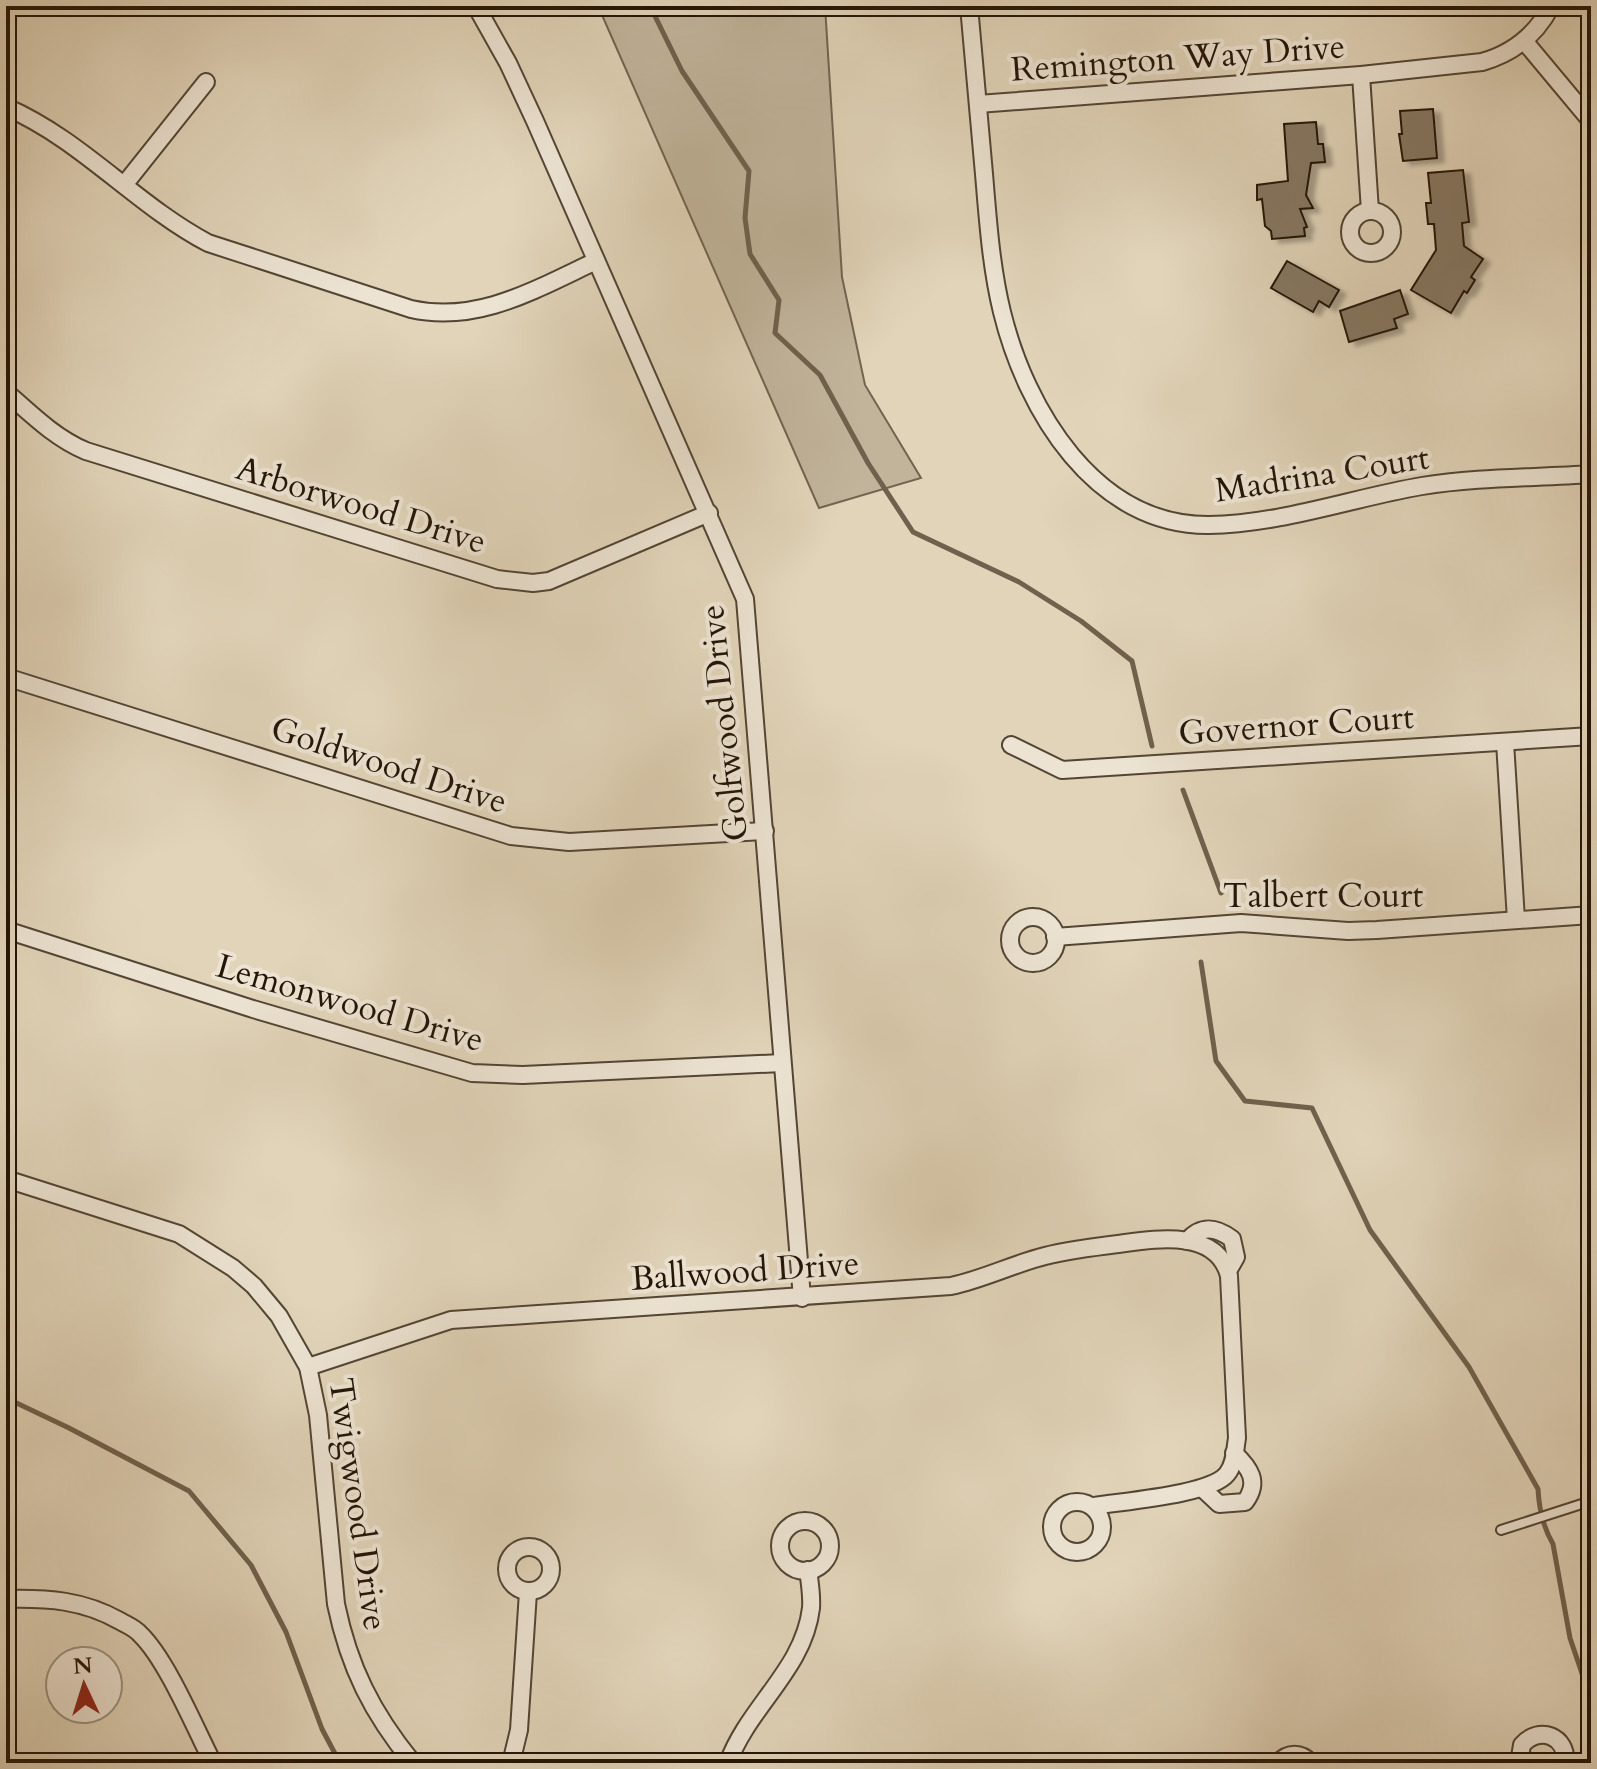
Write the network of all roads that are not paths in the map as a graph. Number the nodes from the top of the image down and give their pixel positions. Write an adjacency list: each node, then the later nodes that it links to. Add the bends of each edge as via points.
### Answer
1 (476, 6): 12 (street, Golfwood Drive, via 515,78)
2 (969, 6): 7 (street, Madrina Court)
3 (1551, 6): 4 (street, Remington Way Drive)
4 (1525, 42): 5 (street, Remington Way Drive, via 1482,62); 9 (street)
5 (1361, 75): 7 (street, Remington Way Drive); 11 (street)
6 (206, 82): 10 (street)
7 (978, 104): 14 (street, Madrina Court, via 994,269 1013,348 1060,441 1100,486 1119,498 1183,524 1210,525 1267,519 1424,486)
8 (6, 107): 10 (street, via 53,131)
9 (1591, 121)
10 (124, 185): 12 (street, via 179,227 220,248 433,314 505,303)
11 (1370, 211)
12 (596, 261): 15 (street, Golfwood Drive)
13 (6, 392): 15 (street, Arborwood Drive, via 52,431 86,451 497,579 549,581)
14 (1591, 474)
15 (709, 513): 20 (street, Golfwood Drive, via 745,599)
16 (6, 677): 20 (street, Goldwood Drive, via 511,836 569,842)
17 (1591, 736): 18 (street, Governor Court)
18 (1505, 742): 19 (street, Governor Court, via 1062,770); 22 (street)
19 (1011, 745)
20 (765, 831): 25 (street, Golfwood Drive)
21 (1591, 915): 22 (street, Talbert Court)
22 (1516, 920): 24 (street, Talbert Court, via 1348,931 1241,923)
23 (6, 930): 25 (street, Lemonwood Drive, via 472,1073)
24 (1055, 937)
25 (782, 1063): 27 (street, Golfwood Drive)
26 (6, 1179): 28 (street, Twigwood Drive, via 179,1234 211,1252 262,1296)
27 (802, 1298): 28 (street, Ballwood Drive, via 451,1320); 29 (street, Ballwood Drive, via 951,1286 1087,1247 1144,1240 1204,1245 1226,1262 1228,1271)
28 (308, 1367): 38 (street, Twigwood Drive, via 342,1631 360,1683)
29 (1234, 1453): 30 (street, via 1227,1473); 30 (street, via 1248,1465 1254,1480 1245,1502 1219,1504)
30 (1203, 1489): 32 (street)
31 (1591, 1501): 33 (lane)
32 (1094, 1506)
33 (1501, 1530)
34 (808, 1570): 40 (street, via 811,1606 803,1642 745,1727)
35 (528, 1592): 39 (street, via 519,1730)
36 (6, 1599): 37 (street, via 79,1603 138,1631 154,1649)
37 (213, 1763)
38 (413, 1763)
39 (511, 1763)
40 (728, 1763)
41 (1278, 1763): 42 (street, via 1296,1755)
42 (1311, 1763)
43 (1519, 1763): 44 (street, via 1522,1745 1533,1735 1549,1734 1565,1750)
44 (1565, 1763)

